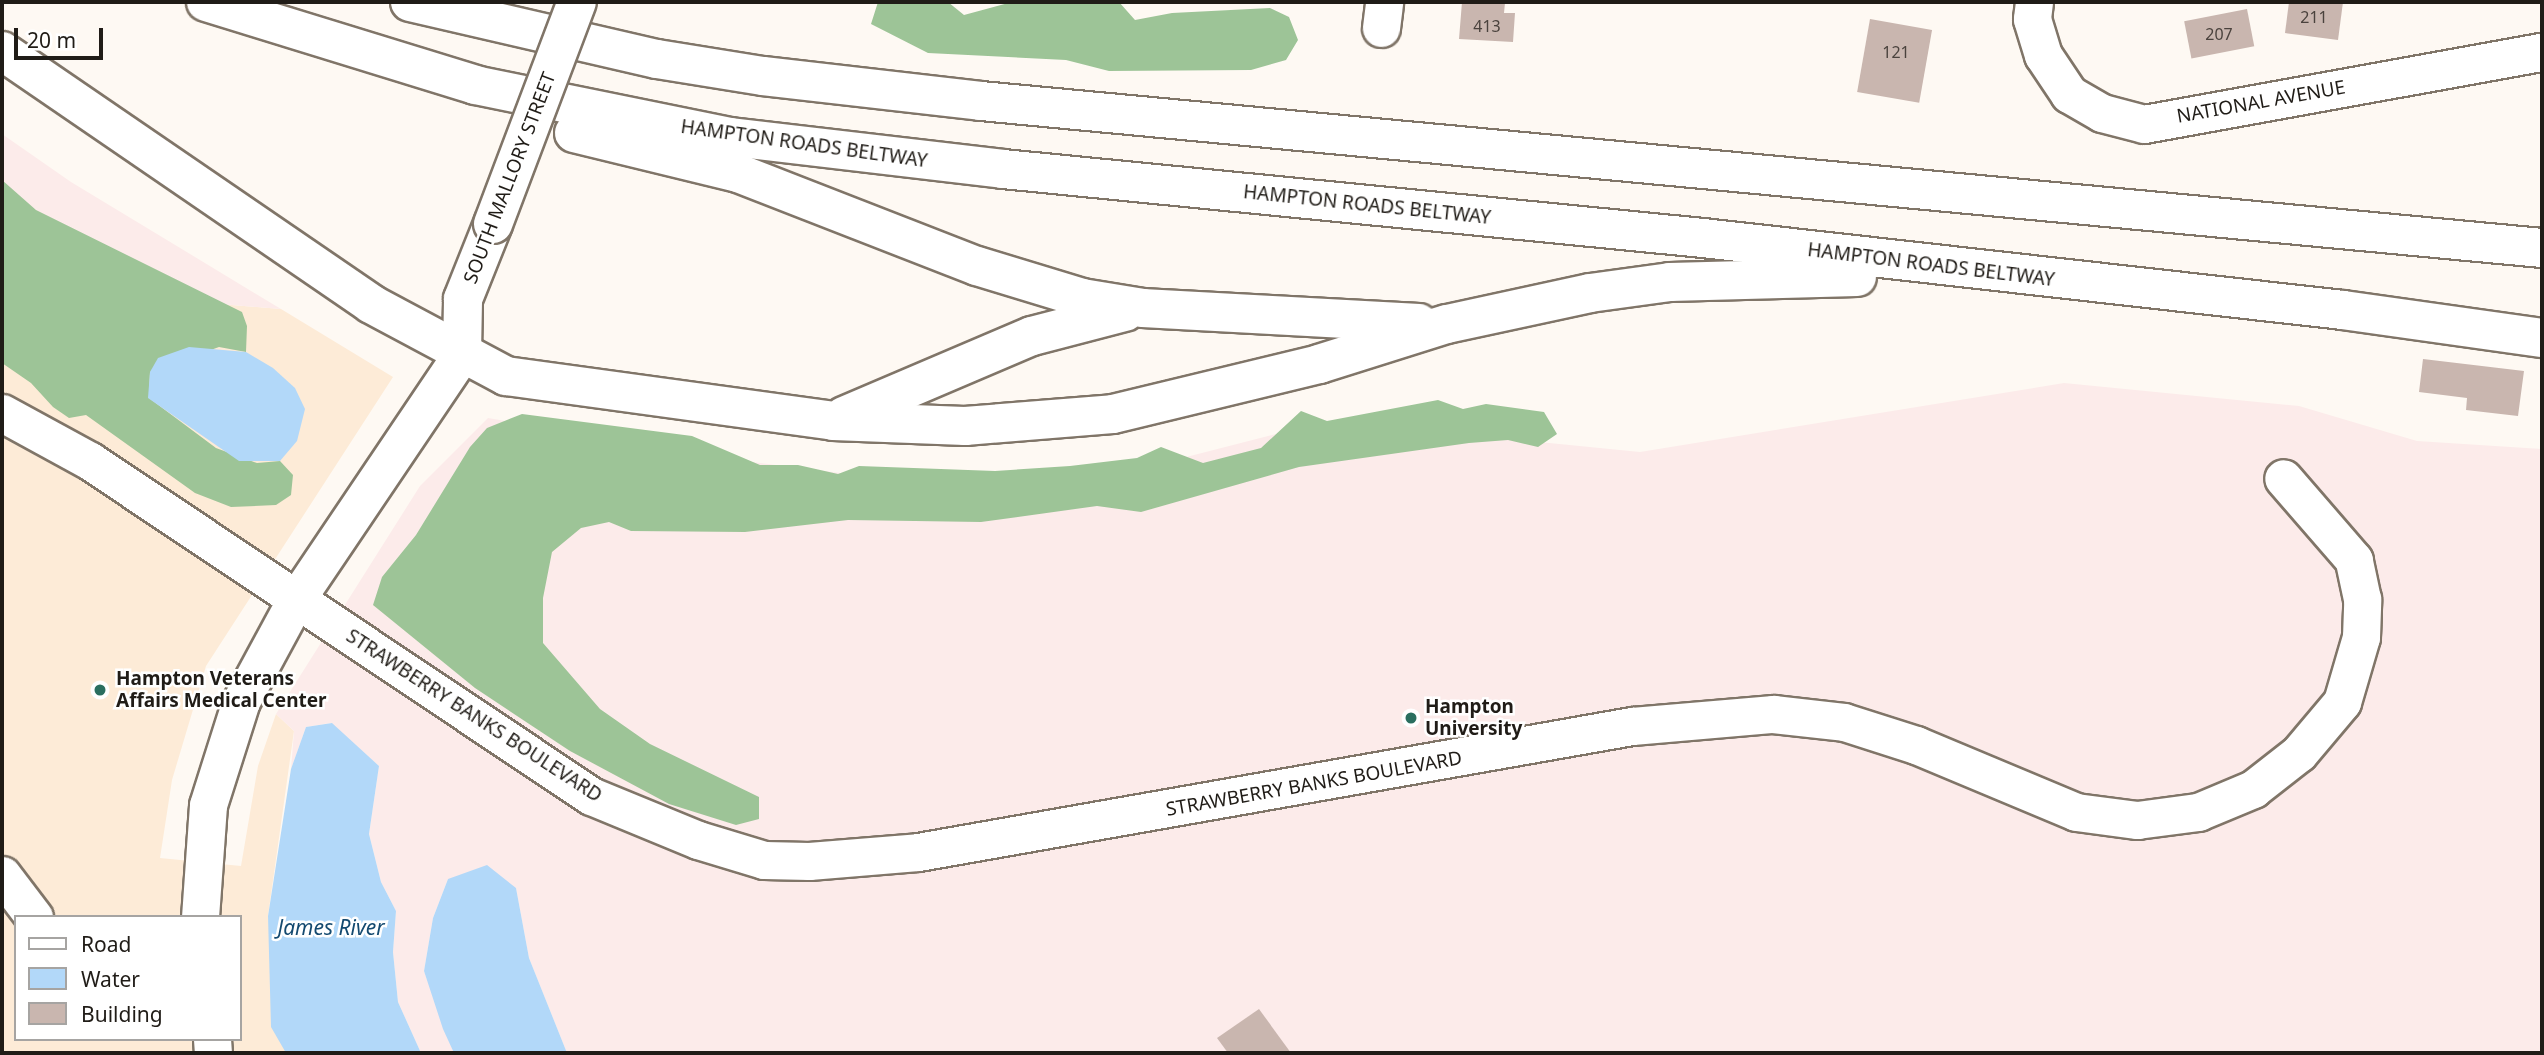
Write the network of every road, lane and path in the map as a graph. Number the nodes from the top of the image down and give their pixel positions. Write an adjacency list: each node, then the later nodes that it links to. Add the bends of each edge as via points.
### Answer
1 (206, 2): 6 (main road, HAMPTON ROADS BELTWAY)
2 (410, 2): 9 (main road, via 657,59)
3 (505, 2): 9 (main road, via 781,54)
4 (577, 2): 15 (main road, SOUTH MALLORY STREET, bridge, via 463,299)
5 (2033, 10): 8 (street, NATIONAL AVENUE, via 2043,55 2068,94 2102,113 2144,124)
6 (268, 23): 11 (main road, HAMPTON ROADS BELTWAY, via 475,85 731,137); 12 (main road, via 370,81 738,173 1035,287)
7 (2, 51): 15 (main road, via 371,304)
8 (2542, 52)
9 (922, 94): 10 (main road)
10 (2542, 248)
11 (2032, 277): 13 (main road, via 1670,282 1590,293); 14 (main road, HAMPTON ROADS BELTWAY, via 2343,310)
12 (1143, 308): 13 (main road); 17 (main road, via 1032,336)
13 (1447, 324): 17 (main road, via 1319,364 1113,414 965,426)
14 (2542, 338)
15 (462, 353): 17 (main road, via 525,381); 19 (street)
16 (2, 412): 19 (street, STRAWBERRY BANKS BOULEVARD, via 90,461)
17 (833, 421)
18 (2283, 478): 19 (street, STRAWBERRY BANKS BOULEVARD, via 2354,559 2362,599 2361,637 2342,702 2299,753 2253,789 2198,811 2137,820 2076,812 1916,745 1844,722 1773,714 1632,726 888,857 764,860 698,840 591,796)
19 (295, 601): 22 (street, via 241,701 212,792 201,854)
20 (2, 875): 21 (street)
21 (32, 915)
22 (200, 915)

